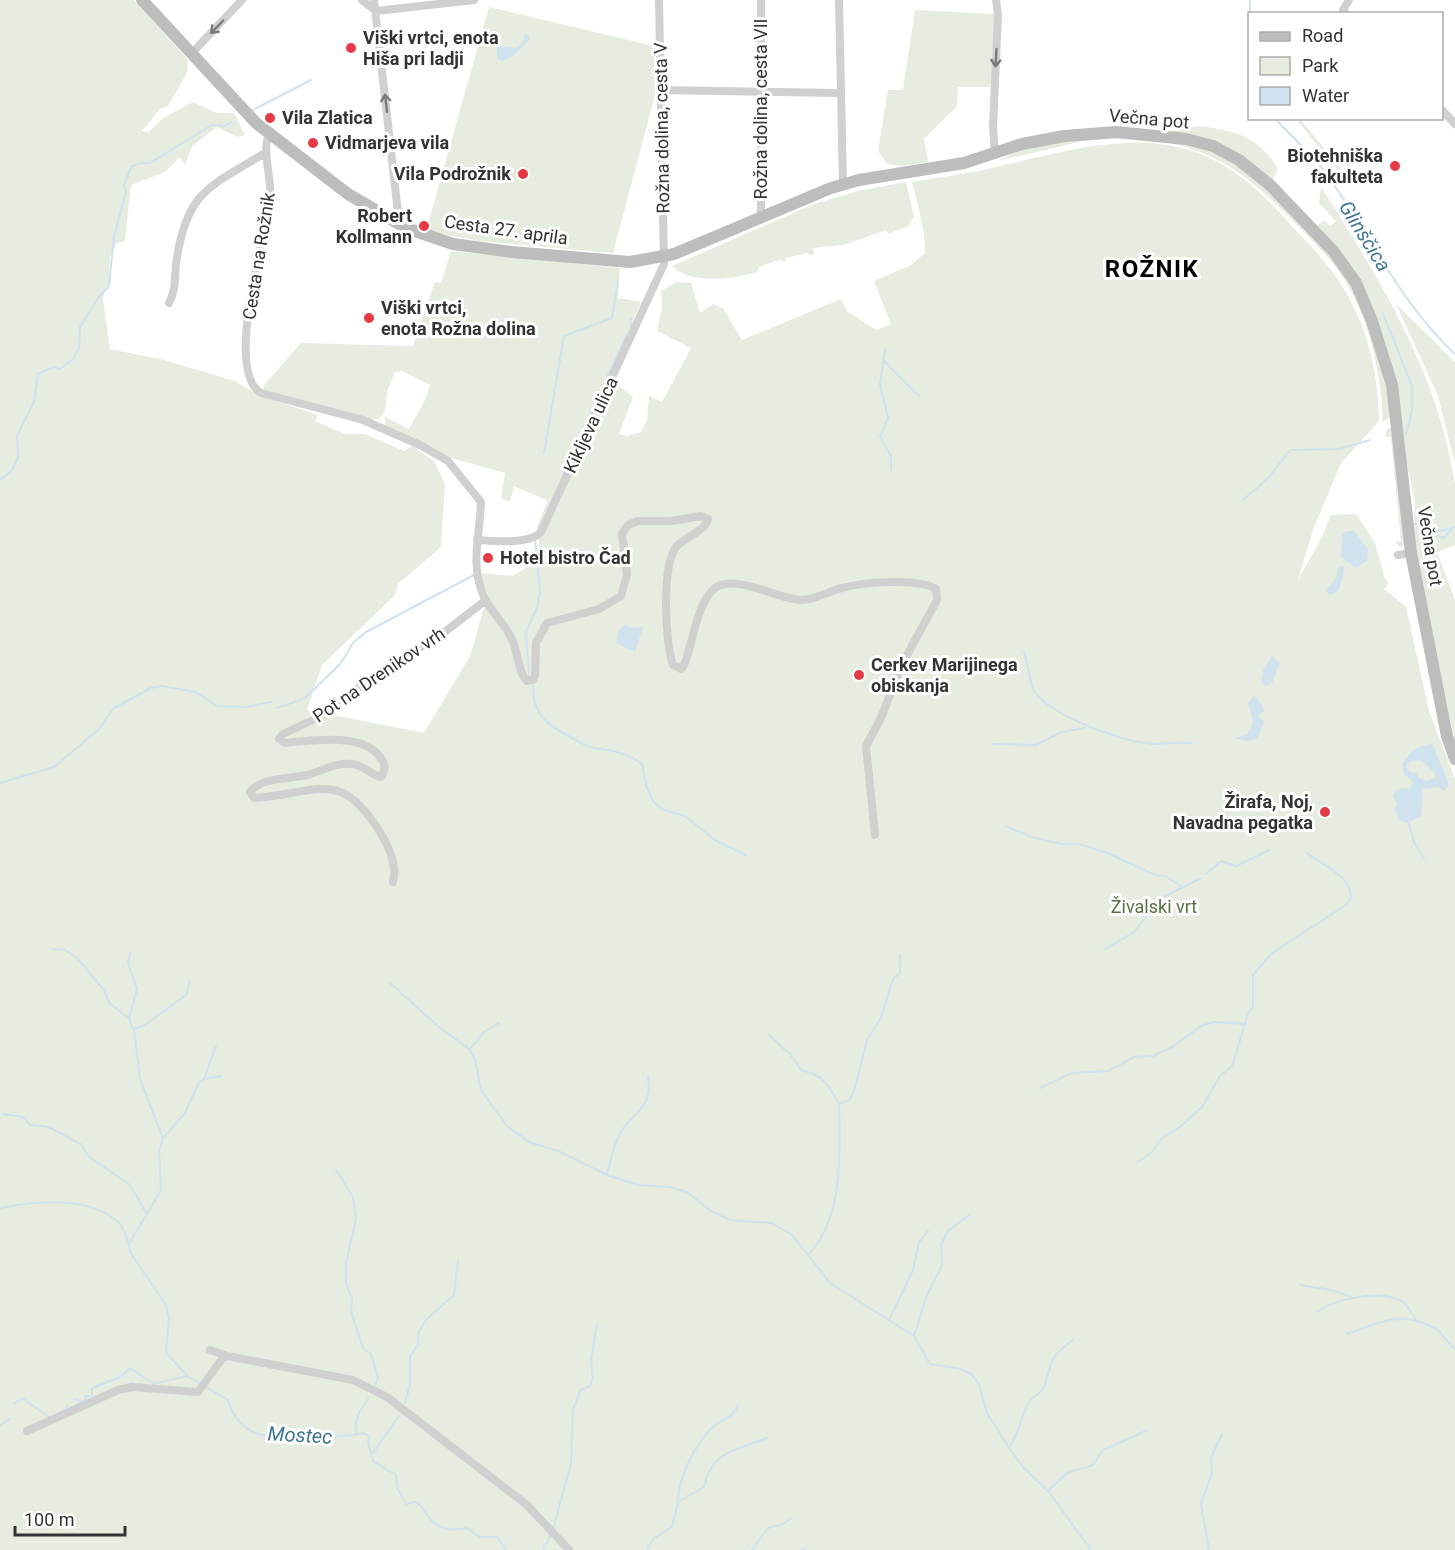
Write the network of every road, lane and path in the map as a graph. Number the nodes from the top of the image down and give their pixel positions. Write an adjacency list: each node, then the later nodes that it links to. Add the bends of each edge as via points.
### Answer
1 (142, 0): 11 (main road, Cesta 27. aprila)
2 (242, 0): 11 (street, one-way to 11)
3 (362, 0): 10 (street)
4 (374, 0): 10 (street)
5 (474, 0): 10 (street)
6 (659, 0): 12 (street, Rožna dolina, cesta V)
7 (761, 0): 13 (street, Rožna dolina, cesta VII)
8 (839, 0): 14 (street)
9 (996, 0): 19 (street, one-way to 19)
10 (376, 10): 22 (street, one-way to 10)
11 (191, 54): 17 (main road, Cesta 27. aprila)
12 (661, 90): 13 (street); 23 (street, Rožna dolina, cesta V)
13 (760, 91): 14 (street); 21 (street, Rožna dolina, cesta VII)
14 (840, 93): 20 (street)
15 (1443, 112): 16 (street)
16 (1455, 124)
17 (270, 135): 18 (street, Cesta na Rožnik, via 265,143); 22 (main road, Cesta 27. aprila, via 348,194)
18 (266, 153): 24 (street, via 215,182 196,201 181,235 176,283); 25 (street, Cesta na Rožnik, via 272,190 249,301 247,373 251,385 268,396 379,426 441,456 481,502)
19 (995, 154): 20 (main road, Večna pot); 26 (main road, Večna pot, via 1064,136 1116,132 1169,136 1199,141 1226,153 1270,185 1341,260 1365,300 1392,385)
20 (843, 184): 21 (main road, Večna pot)
21 (761, 218): 23 (main road, Večna pot)
22 (396, 223): 23 (main road, Cesta 27. aprila, via 434,239 482,249 630,261)
23 (665, 257): 25 (street, Kikljeva ulica, via 541,532 524,539)
24 (169, 303)
25 (477, 540): 28 (street, Cesta na Rožnik, via 475,567)
26 (1411, 553): 27 (street); 29 (main road, Večna pot, via 1447,736)
27 (1398, 555)
28 (486, 600): 30 (street, Cesta na Rožnik, via 505,626 522,674 530,681 535,675 536,643 547,623 599,609 621,596 627,575 622,534 627,525 638,521 701,516 708,519 671,556 666,609 673,665 681,669 687,664 692,630 700,611 714,589 722,584 742,584 801,600 852,585 920,583 936,589 937,600 901,666 866,746); 31 (street, Pot na Drenikov vrh, via 323,715 279,739 285,743 331,740 367,746 384,763 381,777 360,765 339,764 307,775 273,780 250,792 254,798 322,789 354,797 387,846)
29 (1455, 759)
30 (875, 835)
31 (393, 882)
32 (210, 1350): 33 (street)
33 (227, 1356): 34 (street, via 194,1393 132,1387 118,1390); 35 (street, via 353,1380 387,1396 527,1505)
34 (27, 1431)
35 (569, 1550)

